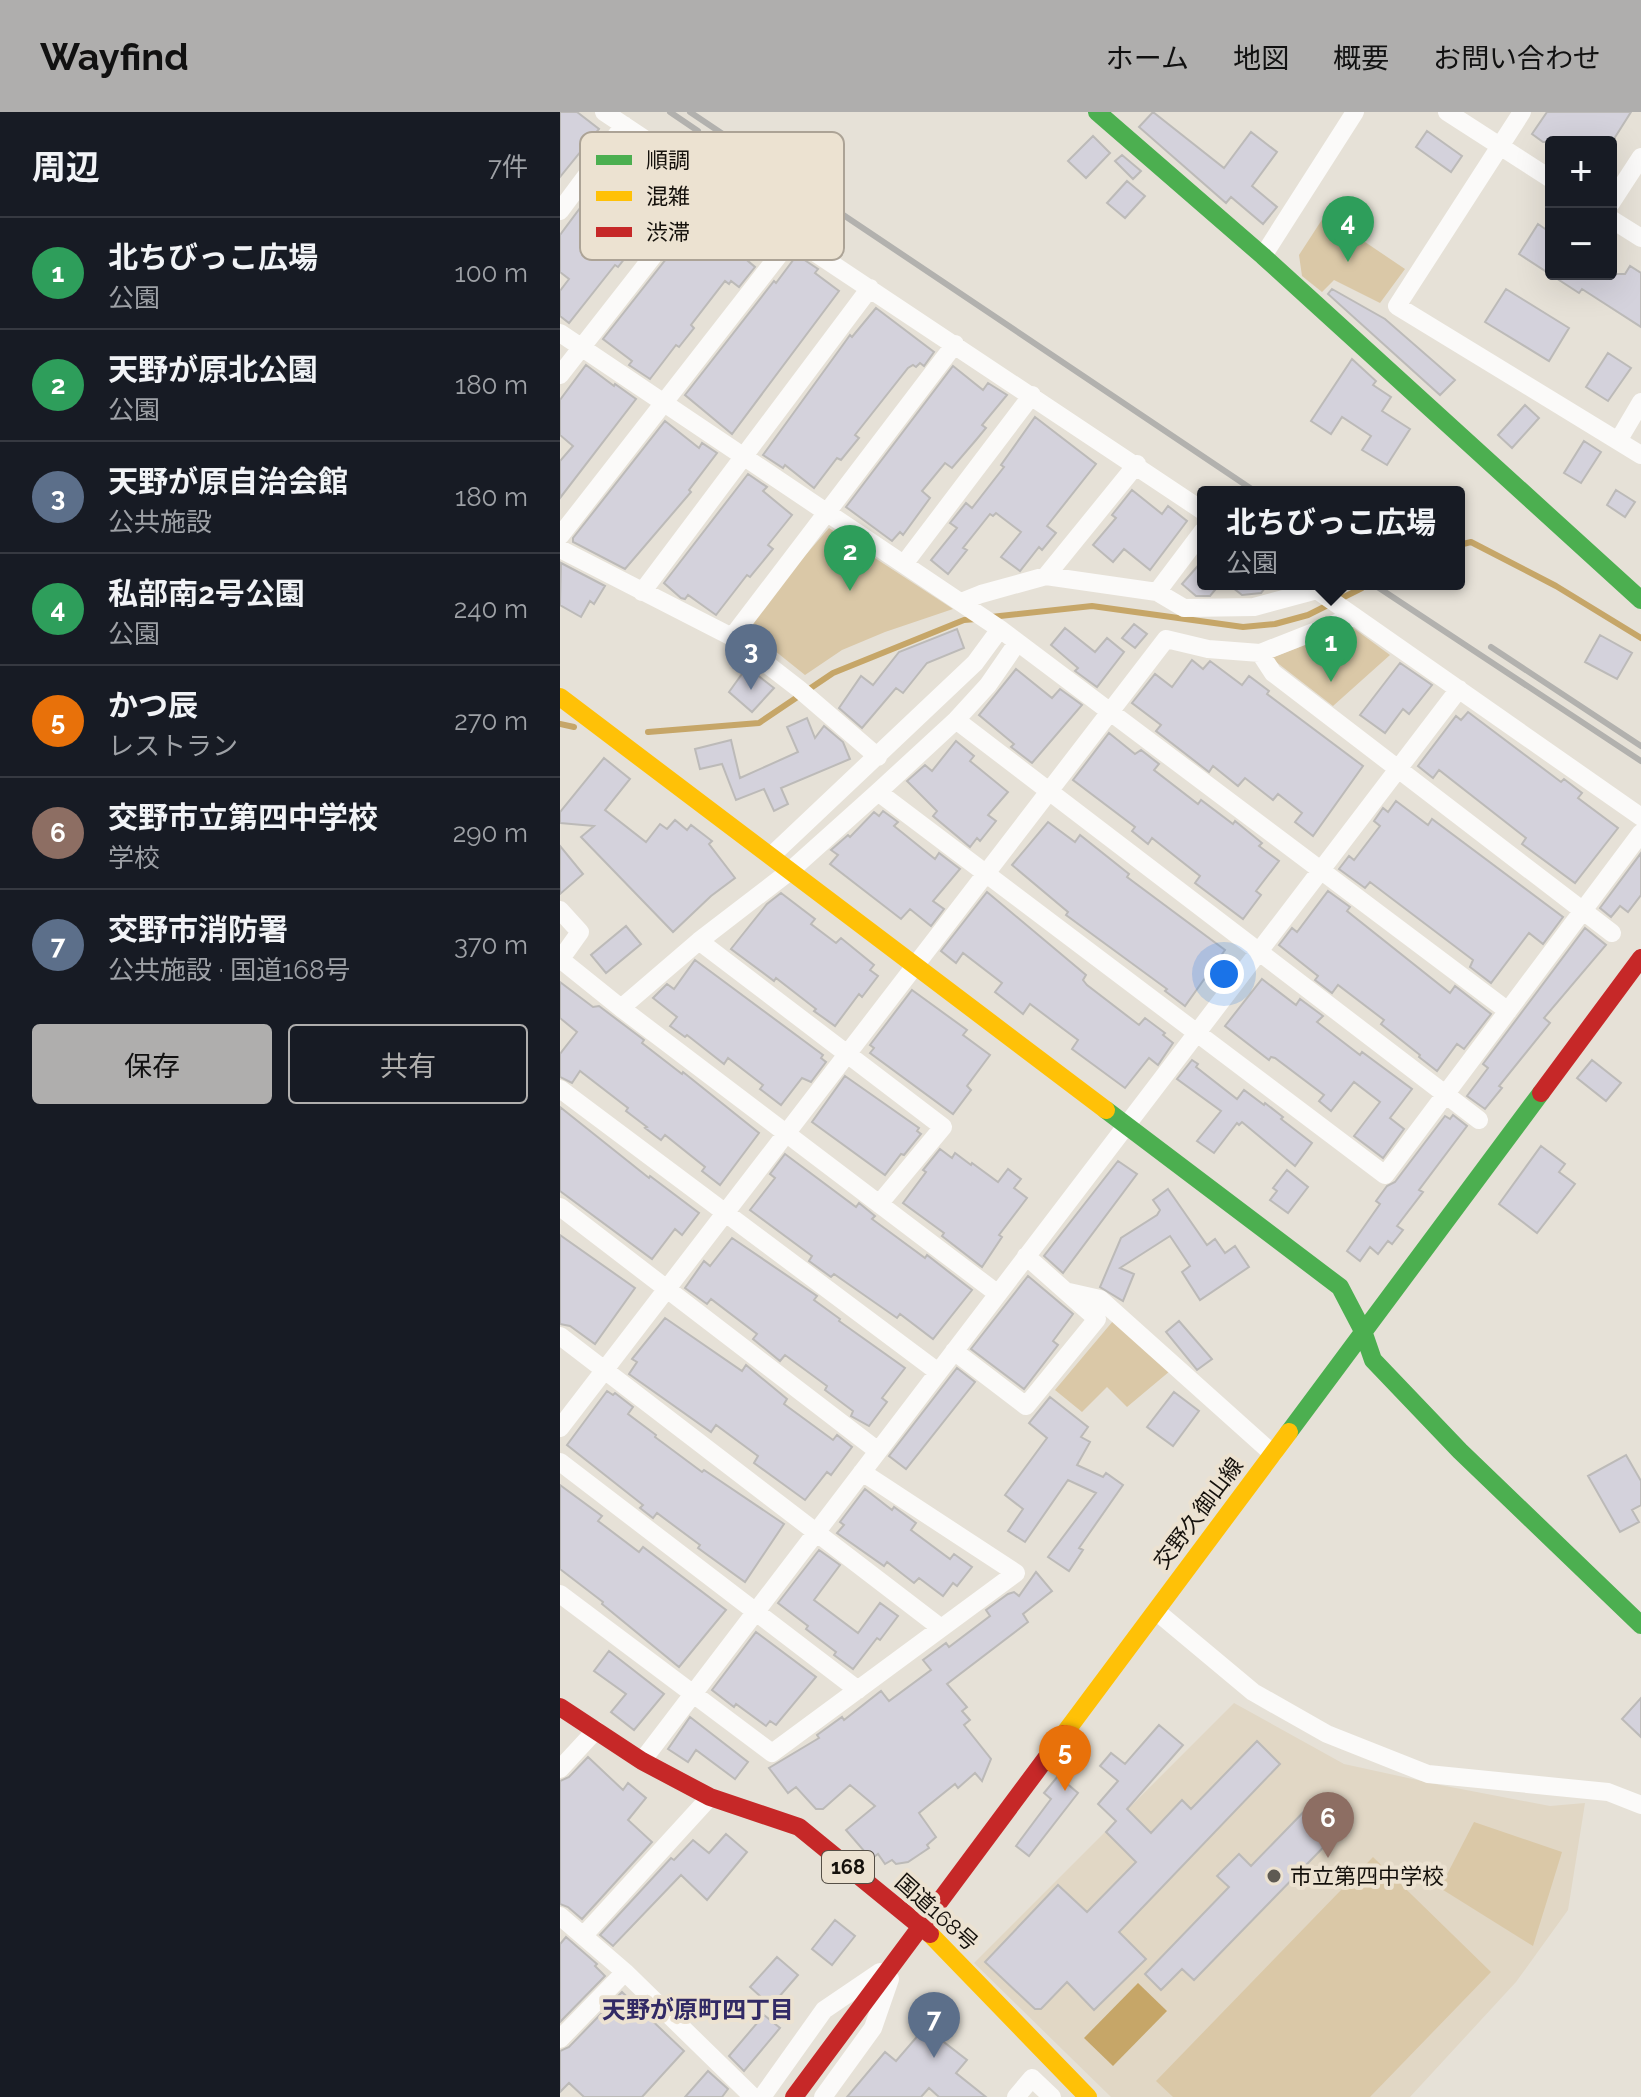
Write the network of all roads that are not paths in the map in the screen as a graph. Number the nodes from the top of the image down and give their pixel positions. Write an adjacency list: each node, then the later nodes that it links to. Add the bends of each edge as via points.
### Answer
1 (604, 112): 6 (street)
2 (1097, 112): 17 (main road)
3 (1355, 112): 17 (street)
4 (1447, 112): 9 (street)
5 (1522, 112): 9 (street)
6 (624, 125): 7 (street); 8 (street)
7 (619, 132)
8 (635, 132)
9 (1500, 146): 11 (street); 29 (street, via 1397,306)
10 (1641, 157): 13 (street)
11 (1545, 175)
12 (580, 184): 14 (street)
13 (1617, 194)
14 (560, 211)
15 (1617, 223): 16 (street)
16 (1641, 238)
17 (1263, 256): 44 (main road)
18 (650, 260): 24 (street)
19 (775, 260): 28 (street)
20 (828, 260): 21 (street)
21 (870, 288): 23 (street); 31 (street)
22 (560, 333): 24 (street)
23 (955, 344): 26 (street); 34 (street)
24 (582, 348): 25 (street); 28 (street)
25 (560, 375)
26 (1032, 395): 32 (street); 38 (street)
27 (1641, 402): 29 (street)
28 (664, 403): 31 (street); 35 (street)
29 (1618, 441): 30 (street)
30 (1641, 455)
31 (744, 456): 34 (street); 42 (street)
32 (1137, 464): 33 (street); 39 (street)
33 (1197, 507)
34 (827, 512): 38 (street); 48 (street)
35 (560, 536)
36 (1197, 539): 43 (street)
37 (560, 549): 42 (street)
38 (904, 564): 45 (street)
39 (1046, 576): 43 (street); 45 (street)
40 (1303, 590): 43 (street, via 1254,607 1198,608 1184,608)
41 (1316, 590): 46 (street)
42 (642, 592): 48 (street)
43 (1157, 592)
44 (1641, 600)
45 (961, 602): 47 (street)
46 (1354, 616): 50 (street); 51 (street)
47 (1000, 629): 49 (street); 55 (street, via 975,663)
48 (732, 637): 55 (street)
49 (1017, 643): 53 (street); 54 (street)
50 (1260, 653): 53 (street, via 1166,639); 56 (street, via 1273,673)
51 (1459, 689): 56 (street); 59 (street)
52 (560, 697): 61 (main road)
53 (1110, 712): 57 (street); 62 (street)
54 (956, 720): 57 (street); 58 (street)
55 (878, 757): 61 (street)
56 (1398, 769): 62 (street); 66 (street)
57 (1049, 791): 64 (street); 69 (street)
58 (878, 792): 63 (street); 64 (street)
59 (1641, 817)
60 (1641, 833): 66 (street)
61 (771, 856): 63 (main road)
62 (1320, 870): 69 (street); 74 (street)
63 (790, 871): 68 (street); 72 (main road)
64 (986, 874): 72 (street); 75 (street)
65 (560, 910): 71 (street, via 580,932)
66 (1583, 911): 67 (street); 74 (street)
67 (1612, 933)
68 (699, 941): 73 (street); 76 (street)
69 (1259, 951): 75 (street); 78 (street)
70 (1641, 958): 89 (main road, 交野久御山線)
71 (560, 960): 73 (street)
72 (916, 965): 76 (street); 80 (main road)
73 (621, 1008): 81 (street)
74 (1508, 1011): 78 (street)
75 (1197, 1033): 78 (street, via 1385,1175); 80 (street)
76 (847, 1054): 81 (street); 82 (street, via 943,1127)
77 (560, 1089): 84 (street)
78 (1446, 1094): 79 (street)
79 (1479, 1120)
80 (1127, 1124): 85 (street); 89 (main road, via 1340,1287)
81 (786, 1134): 82 (street); 84 (street)
82 (879, 1204): 88 (street)
83 (560, 1207): 86 (street)
84 (725, 1213): 86 (street); 93 (street)
85 (1026, 1256): 87 (street); 88 (street)
86 (667, 1289): 92 (street); 95 (street)
87 (1066, 1291): 91 (street, via 1097,1319 1026,1406); 96 (street, via 1100,1299)
88 (998, 1294): 91 (street)
89 (1363, 1331): 96 (main road, 交野久御山線); 103 (main road, via 1373,1360)
90 (560, 1336): 92 (street)
91 (954, 1351): 93 (street)
92 (604, 1370): 94 (street); 99 (street)
93 (938, 1372): 95 (street)
94 (560, 1428)
95 (878, 1451): 98 (street)
96 (1273, 1454): 102 (main road, 交野久御山線)
97 (560, 1462): 101 (street)
98 (862, 1472): 99 (street); 104 (street, via 1016,1573)
99 (816, 1532): 101 (street); 104 (street)
100 (560, 1594): 106 (street)
101 (756, 1611): 105 (street); 106 (street)
102 (1156, 1611): 112 (street, via 1253,1692 1327,1734 1428,1774 1608,1792); 114 (main road, 交野久御山線)
103 (1641, 1625)
104 (941, 1628): 105 (street)
105 (858, 1690): 106 (street, via 772,1753)
106 (693, 1694): 109 (street)
107 (560, 1707): 108 (main road, 国道168号 / 168)
108 (596, 1730): 109 (main road, 国道168号 / 168); 110 (street)
109 (642, 1761): 111 (main road, 国道168号 / 168)
110 (560, 1769)
111 (710, 1797): 114 (main road, 国道168号 / 168, via 799,1827); 115 (street)
112 (1641, 1805)
113 (563, 1923): 115 (street)
114 (922, 1926): 116 (main road, 交野久御山線); 125 (main road, 国道168号 / 168)
115 (584, 1935): 117 (street)
116 (896, 1962): 120 (street, via 824,2010); 121 (main road, 交野久御山線); 122 (street, via 873,2028)
117 (625, 1972): 118 (street); 119 (street)
118 (560, 2039)
119 (753, 2097)
120 (762, 2097)
121 (794, 2097)
122 (823, 2097)
123 (1016, 2097): 124 (street, via 1032,2078)
124 (1052, 2097)
125 (1088, 2097)

